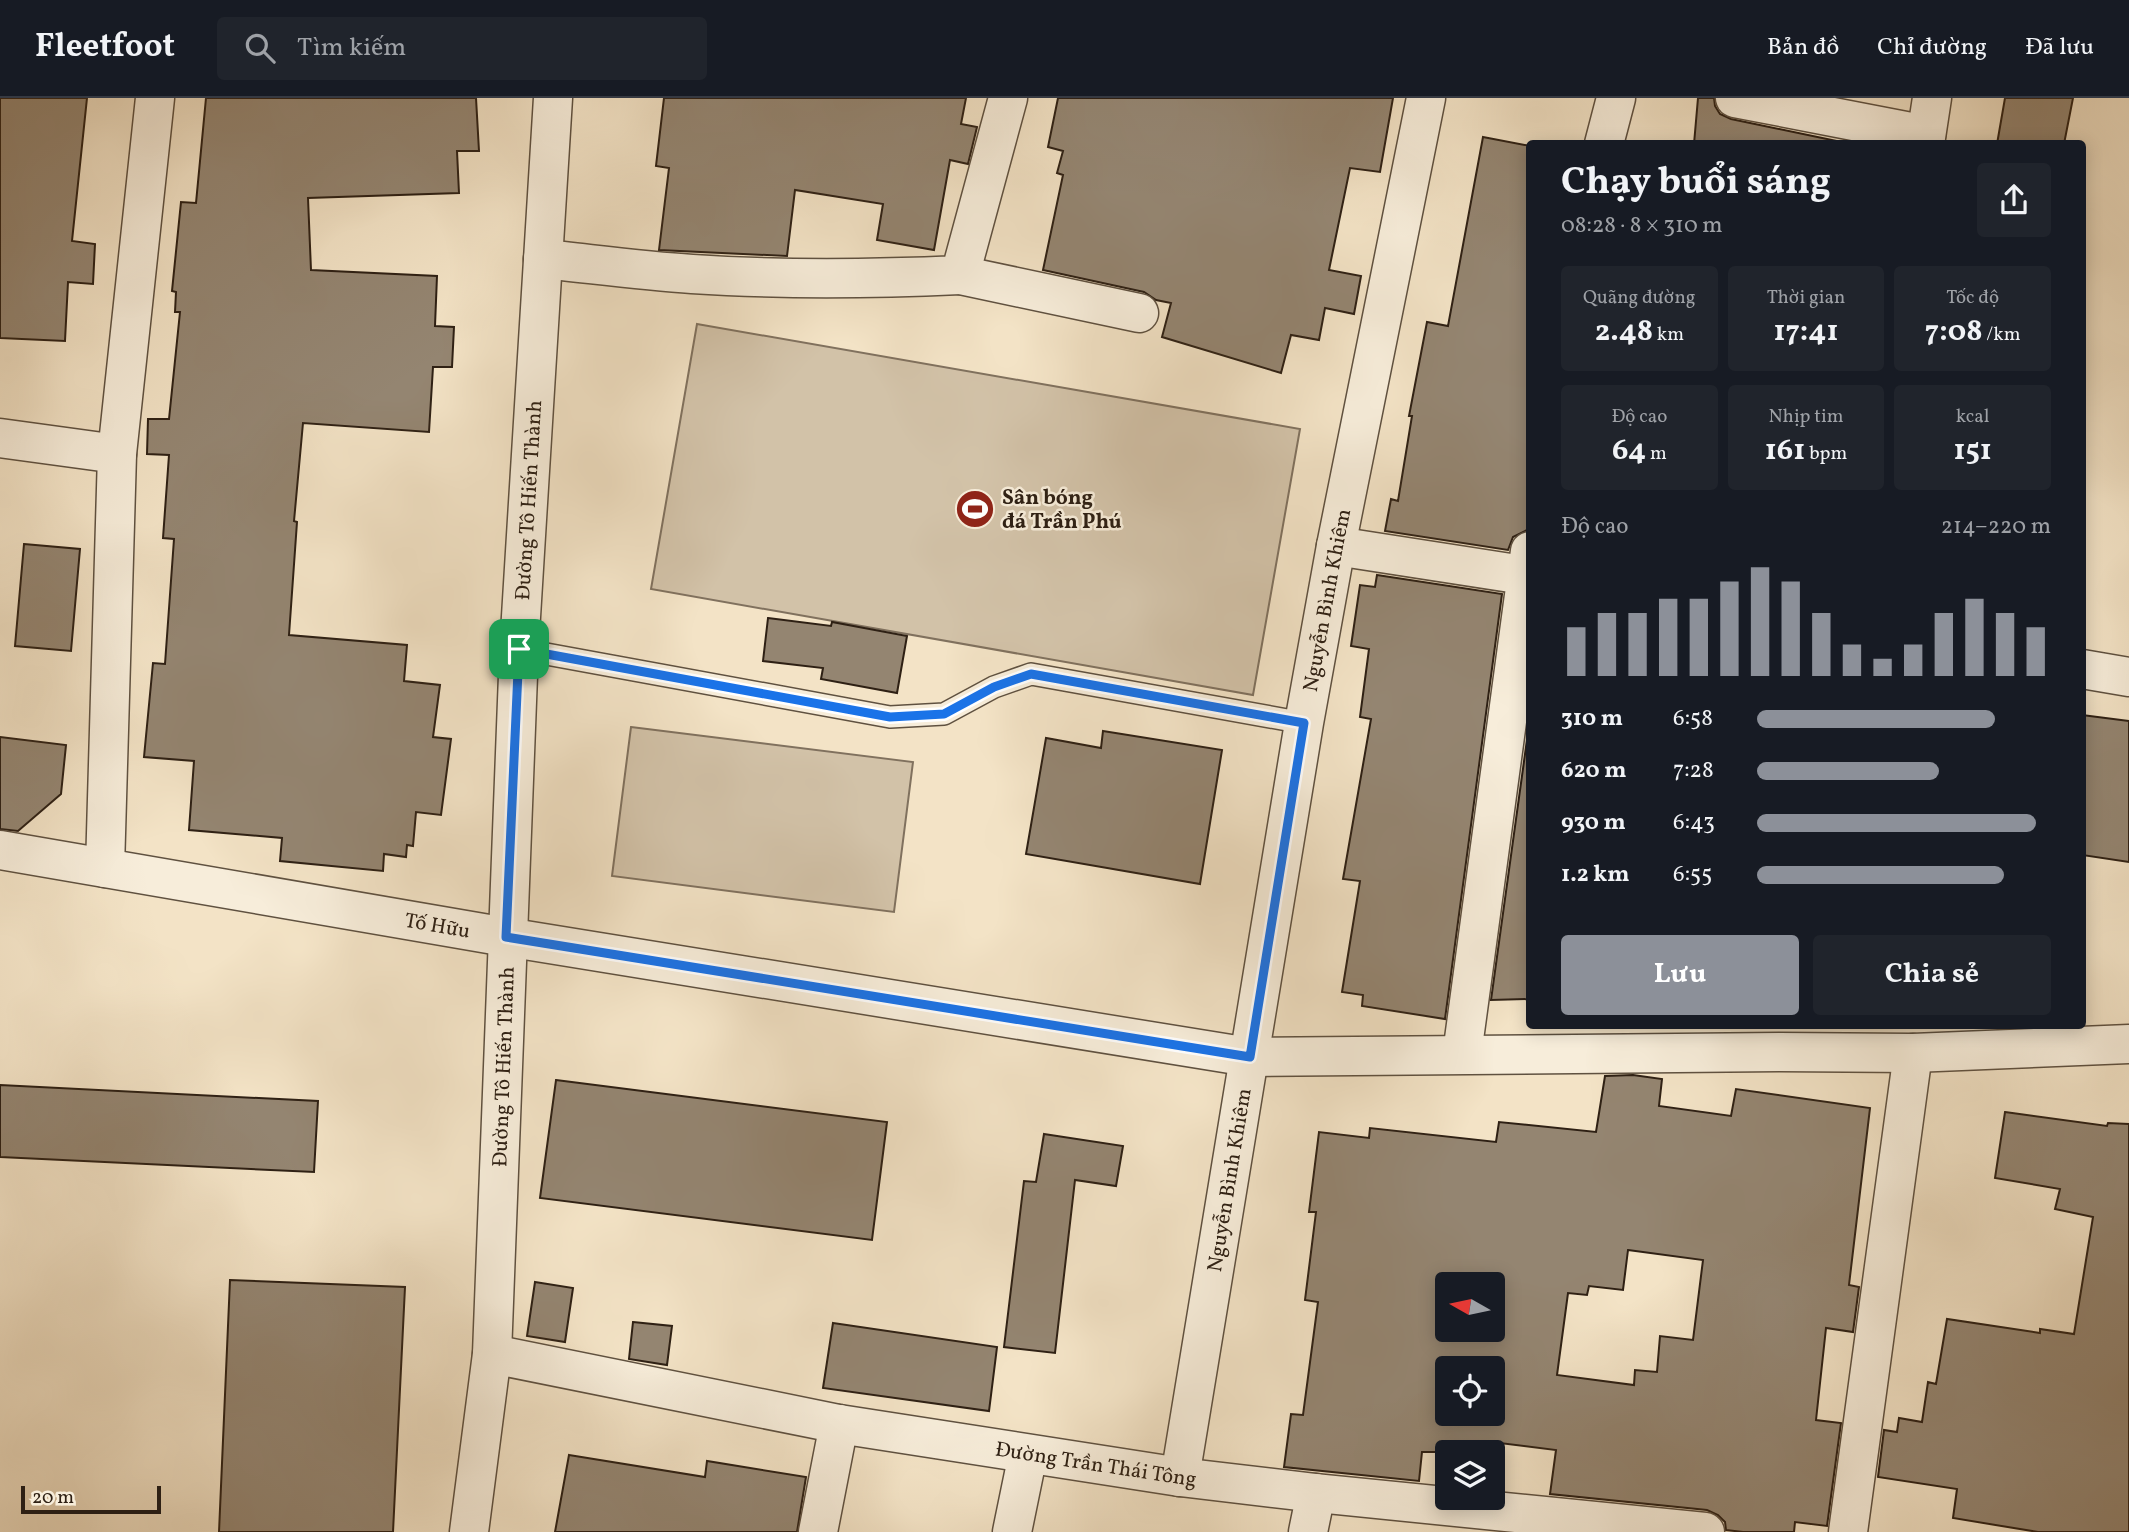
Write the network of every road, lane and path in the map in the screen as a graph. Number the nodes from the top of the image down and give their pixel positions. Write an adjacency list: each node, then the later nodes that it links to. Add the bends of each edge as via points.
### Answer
1 (155, 98): 14 (street)
2 (554, 98): 10 (street, Đường Tô Hiến Thành)
3 (1008, 98): 11 (street)
4 (1426, 98): 15 (street, Nguyễn Bình Khiêm)
5 (1616, 98): 9 (street)
6 (1735, 98): 8 (street)
7 (1933, 98): 8 (street)
8 (1925, 139)
9 (1605, 140)
10 (543, 259): 11 (street, via 779,278); 18 (street, Đường Tô Hiến Thành)
11 (960, 275): 12 (street)
12 (1139, 313)
13 (0, 438): 14 (street)
14 (117, 454): 23 (street)
15 (1336, 546): 16 (street); 21 (street, Nguyễn Bình Khiêm)
16 (1526, 567)
17 (1526, 582): 28 (street)
18 (519, 649): 21 (lane, via 890,717 944,714 994,687 1031,674); 24 (street, Đường Tô Hiến Thành)
19 (2086, 670): 20 (street)
20 (2129, 677)
21 (1304, 723): 29 (street, Nguyễn Bình Khiêm)
22 (0, 850): 23 (street, Tố Hữu)
23 (105, 868): 24 (street, Tố Hữu)
24 (506, 937): 29 (street, Tố Hữu); 30 (street, Đường Tô Hiến Thành)
25 (1781, 1039): 27 (street, Tố Hữu); 28 (street, Tố Hữu)
26 (2129, 1044): 27 (street, Tố Hữu)
27 (1913, 1053): 40 (street)
28 (1462, 1054): 29 (street, Tố Hữu)
29 (1250, 1057): 33 (street, Nguyễn Bình Khiêm)
30 (492, 1354): 31 (street, Đường Trần Thái Tông); 35 (street, Đường Tô Hiến Thành)
31 (839, 1424): 32 (street, Đường Trần Thái Tông); 36 (street)
32 (1028, 1454): 33 (street, Đường Trần Thái Tông); 37 (street)
33 (1180, 1477): 34 (street, Đường Trần Thái Tông)
34 (1316, 1493): 38 (street); 39 (street, Đường Trần Thái Tông)
35 (469, 1532)
36 (818, 1532)
37 (1012, 1532)
38 (1308, 1532)
39 (1706, 1532)
40 (1848, 1532)

